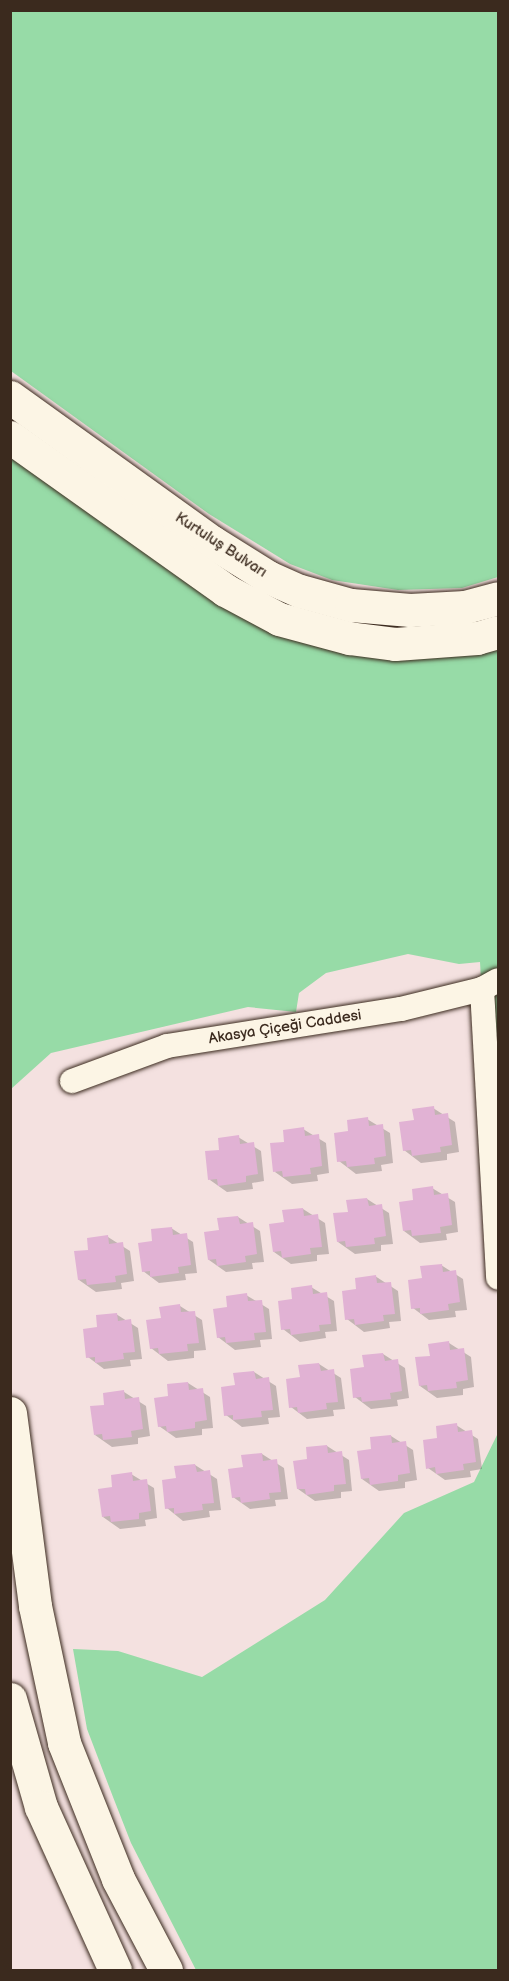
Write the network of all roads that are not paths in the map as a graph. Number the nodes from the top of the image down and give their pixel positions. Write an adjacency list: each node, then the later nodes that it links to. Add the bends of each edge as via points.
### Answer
1 (10, 397): 3 (main road, Kurtuluş Bulvarı, via 212,542 268,577 300,591 351,604 410,610 465,606)
2 (10, 437): 4 (main road, via 225,590 279,619 349,638 395,644 477,638)
3 (498, 598)
4 (498, 632)
5 (490, 985): 6 (street, Akasya Çiçeği Caddesi, via 401,1009 167,1046); 7 (street)
6 (72, 1081)
7 (498, 1278)
8 (10, 1413): 11 (main road, via 35,1606 64,1743 118,1879)
9 (10, 1699): 10 (main road, via 41,1807)
10 (115, 1971)
11 (166, 1971)

